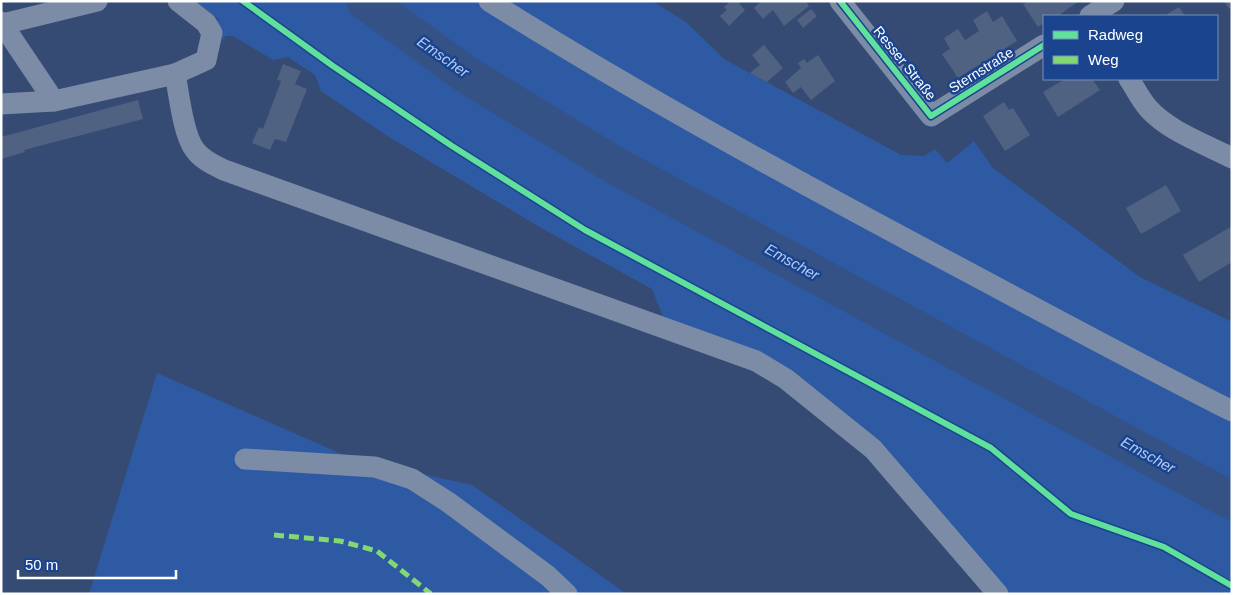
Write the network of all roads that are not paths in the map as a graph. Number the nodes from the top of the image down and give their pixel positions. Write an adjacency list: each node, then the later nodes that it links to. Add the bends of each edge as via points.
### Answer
1 (97, 1): 7 (street)
2 (178, 1): 9 (street, via 206,23 212,32 206,60)
3 (489, 1): 15 (street, via 575,55 769,166)
4 (840, 1): 13 (street, Resser Straße)
5 (1114, 1): 6 (street)
6 (1092, 15)
7 (2, 23): 11 (street)
8 (1043, 46): 13 (street, Sternstraße)
9 (175, 74): 11 (street); 18 (street, via 188,138 203,158 224,170 756,361 772,370 873,449)
10 (1130, 80): 14 (street, via 1158,118)
11 (54, 101): 12 (street)
12 (1, 104)
13 (931, 116)
14 (1232, 158)
15 (1232, 411)
16 (245, 459): 17 (street, via 375,467 412,479 548,576)
17 (567, 594)
18 (998, 594)

